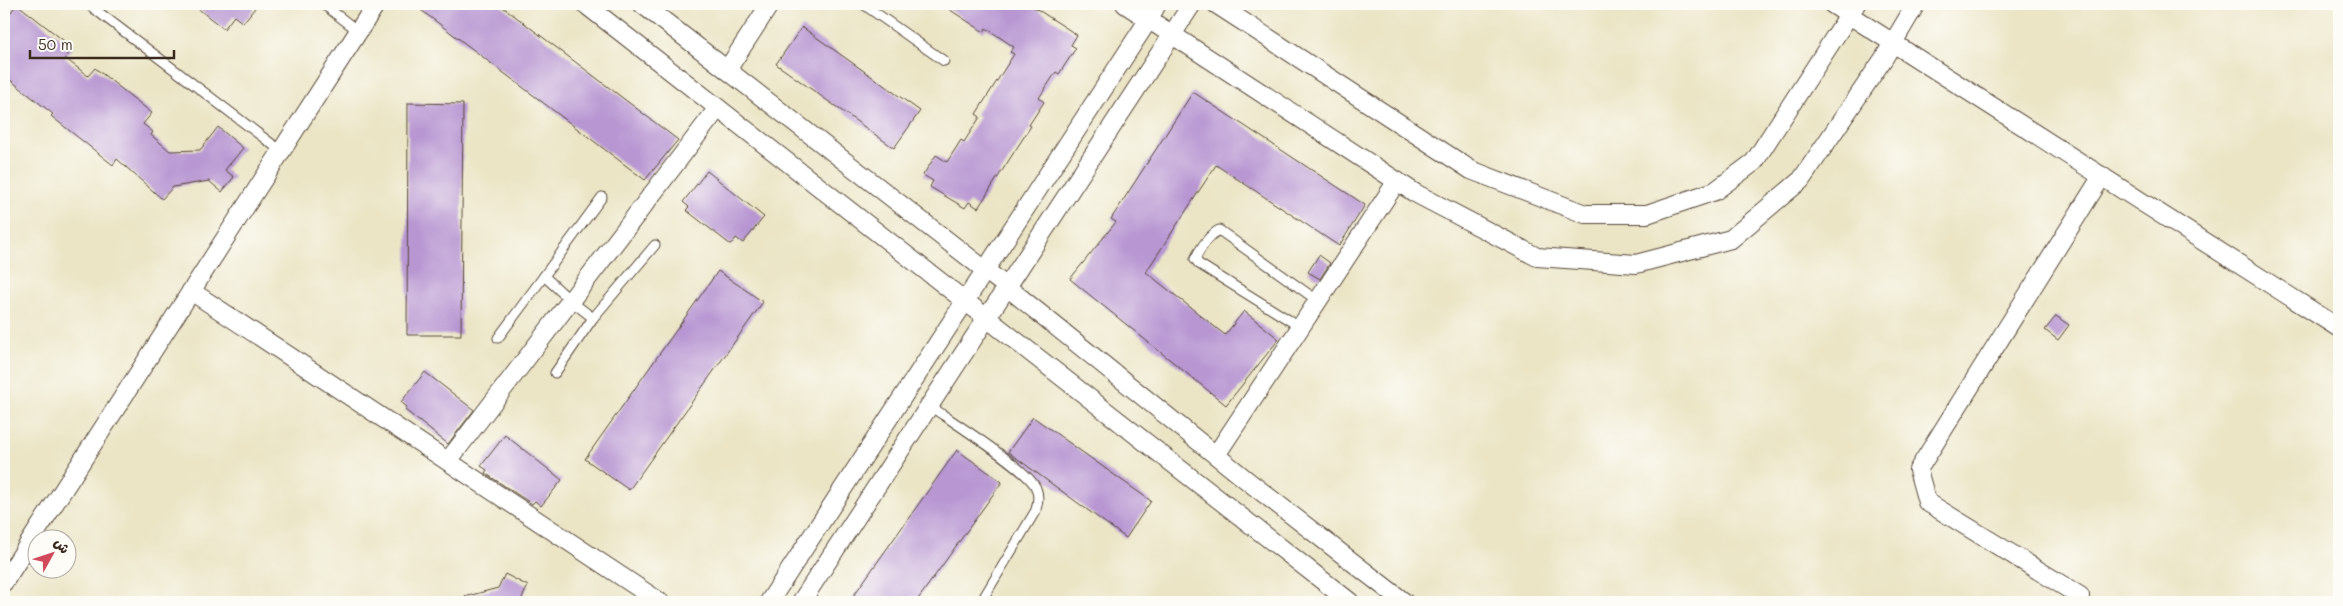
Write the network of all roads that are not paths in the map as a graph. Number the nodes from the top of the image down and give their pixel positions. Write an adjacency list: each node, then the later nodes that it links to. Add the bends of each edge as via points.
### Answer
1 (88, 4): 21 (lane)
2 (323, 4): 15 (lane)
3 (376, 4): 15 (street)
4 (585, 4): 20 (street)
5 (642, 4): 19 (street)
6 (770, 4): 19 (street)
7 (863, 4): 18 (lane)
8 (1125, 4): 14 (street)
9 (1192, 4): 16 (street)
10 (1216, 4): 13 (street, via 1471,170 1585,214 1647,214 1716,191 1754,162)
11 (1832, 4): 13 (street)
12 (1916, 4): 17 (street)
13 (1853, 9): 17 (street)
14 (1153, 12): 16 (street); 26 (street)
15 (358, 31): 21 (street)
16 (1173, 35): 23 (street); 28 (street)
17 (1892, 42): 22 (street); 23 (street, via 1801,180 1731,239 1636,264 1537,257)
18 (944, 60)
19 (727, 70): 26 (street)
20 (718, 108): 30 (street); 31 (street)
21 (281, 152): 29 (street)
22 (2102, 176): 36 (street); 43 (street, via 1918,470 1927,502)
23 (1397, 181): 32 (street)
24 (602, 197): 27 (lane)
25 (655, 245): 33 (lane)
26 (986, 271): 28 (street); 31 (street)
27 (544, 276): 30 (lane); 37 (lane)
28 (1007, 287): 34 (street); 40 (street)
29 (191, 291): 41 (street); 42 (street)
30 (571, 301): 33 (lane); 41 (street)
31 (966, 301): 34 (street); 45 (street)
32 (1318, 301): 35 (street); 35 (lane, via 1219,230 1211,234 1195,258 1199,264)
33 (593, 318): 38 (lane)
34 (987, 318): 39 (street); 48 (street)
35 (1300, 327): 40 (street)
36 (2339, 328)
37 (498, 338)
38 (555, 373)
39 (930, 406): 46 (street); 47 (lane, via 1010,462 1035,486 1039,499 1036,510)
40 (1216, 455): 49 (street)
41 (448, 461): 44 (street)
42 (4, 582)
43 (2080, 596)
44 (660, 602)
45 (769, 602)
46 (801, 602)
47 (981, 602)
48 (1350, 602)
49 (1404, 602)

